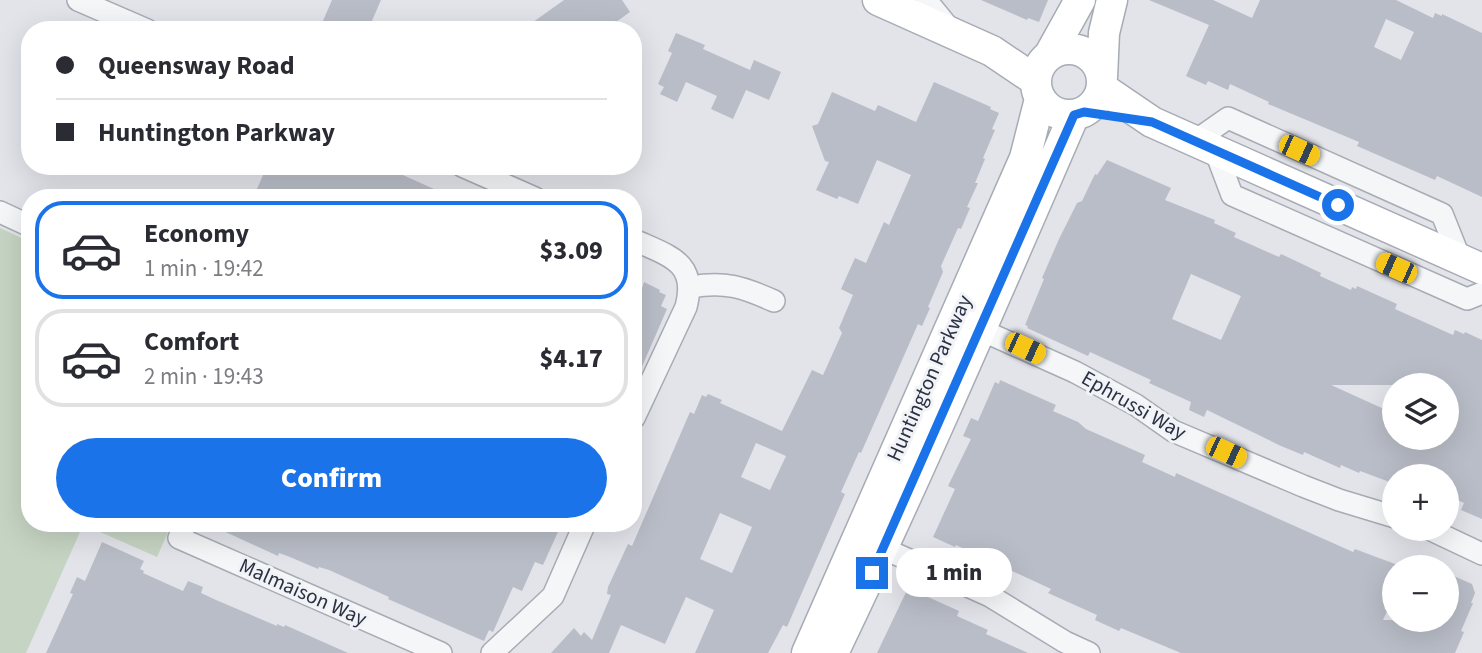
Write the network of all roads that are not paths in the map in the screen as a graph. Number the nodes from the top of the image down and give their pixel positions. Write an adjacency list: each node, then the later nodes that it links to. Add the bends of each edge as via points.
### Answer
1 (78, 0): 6 (street)
2 (878, 0): 8 (street)
3 (926, 0): 8 (street)
4 (1080, 0): 9 (street, Huntington Parkway)
5 (1112, 0): 10 (street, via 1104,33)
6 (113, 7): 7 (street)
7 (134, 21)
8 (952, 33): 9 (street)
9 (1043, 73): 10 (street, via 1061,49 1083,51 1098,66); 11 (street, via 1055,112); 23 (street, Huntington Parkway, via 1025,158)
10 (1102, 82): 11 (street, via 1096,102); 12 (street)
11 (1079, 113): 12 (street); 23 (street, Huntington Parkway)
12 (1152, 122): 13 (street)
13 (1205, 146): 19 (street); 21 (street, via 1232,195 1467,299)
14 (483, 175): 15 (street)
15 (514, 189)
16 (0, 212): 17 (street)
17 (21, 222)
18 (642, 244): 20 (street, via 682,265)
19 (1471, 264)
20 (691, 287): 22 (street, via 730,285); 24 (street)
21 (1482, 293)
22 (774, 301)
23 (968, 324): 25 (street, Ephrussi Way, via 1075,372 1173,431 1315,491); 29 (street, Huntington Parkway)
24 (642, 401)
25 (1382, 512)
26 (182, 532): 31 (street, Malmaison Way, via 179,538)
27 (581, 532): 32 (street, via 552,596)
28 (1454, 541): 30 (street)
29 (871, 543): 33 (street, Huntington Parkway); 34 (street, Huntington Parkway); 35 (street, via 990,596)
30 (1482, 554)
31 (441, 653)
32 (492, 653)
33 (807, 653)
34 (833, 653)
35 (1089, 653)

